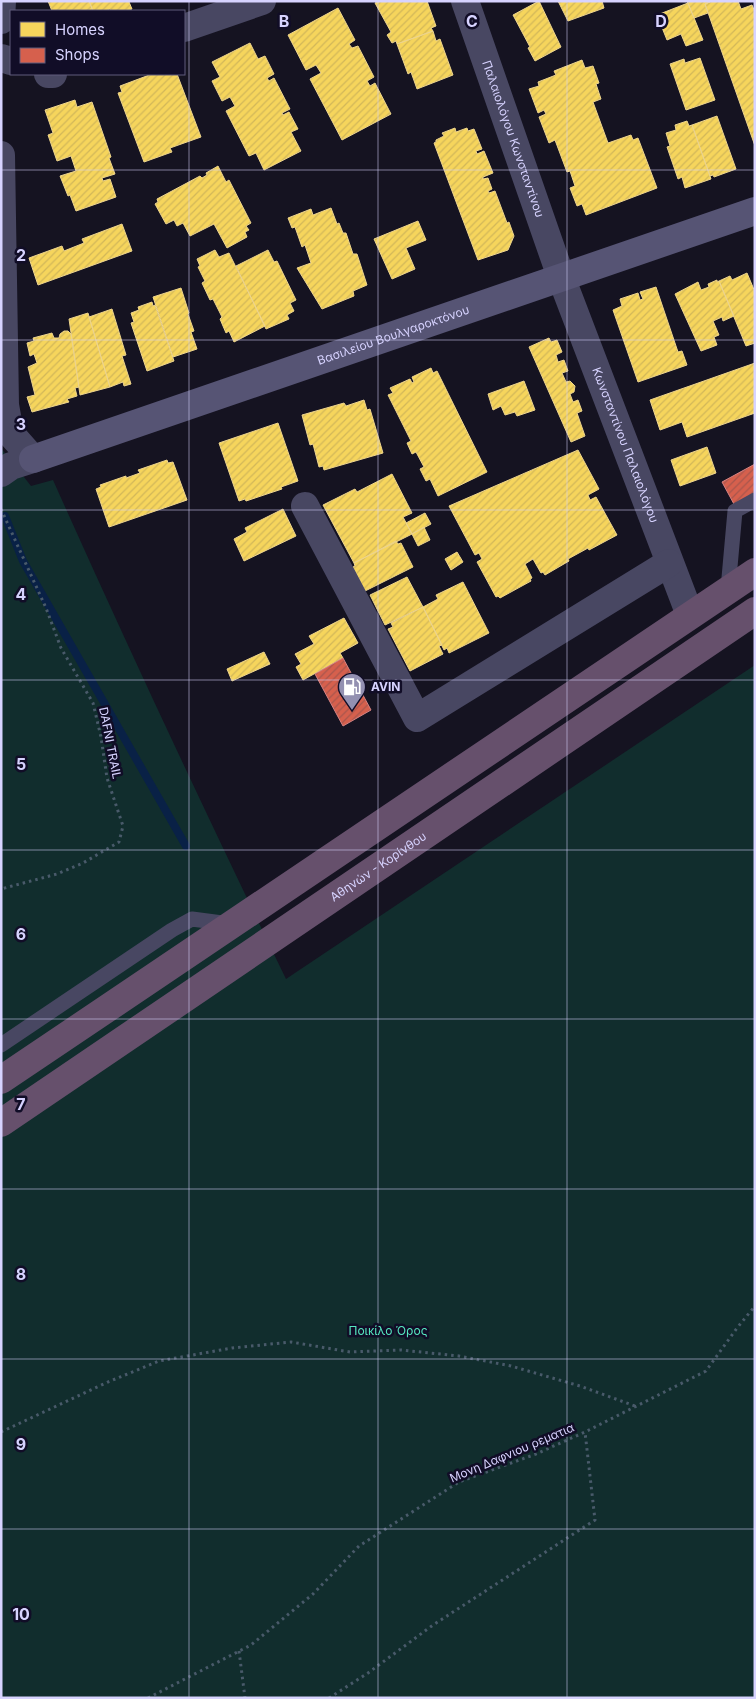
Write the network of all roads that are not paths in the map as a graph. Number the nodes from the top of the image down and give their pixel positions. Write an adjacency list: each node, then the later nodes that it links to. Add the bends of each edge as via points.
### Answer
1 (2, 1): 4 (street)
2 (262, 1): 5 (street)
3 (465, 1): 8 (street, Παλαιολόγου Κωνσταντίνου)
4 (1, 20)
5 (185, 28)
6 (1, 155): 9 (street, via 5,405 10,433)
7 (755, 210): 8 (street, Βασιλείου Βουλγαροκτόνου)
8 (561, 276): 9 (street, Βασιλείου Βουλγαροκτόνου); 13 (street, Κωνσταντίνου Παλαιολόγου)
9 (33, 459): 10 (street)
10 (1, 472)
11 (755, 500): 15 (lane, via 735,512)
12 (305, 506): 13 (street, via 417,718)
13 (669, 563): 17 (street, Κωνσταντίνου Παλαιολόγου)
14 (755, 572): 15 (highway)
15 (728, 589): 17 (highway)
16 (755, 611): 21 (highway, Αθηνών - Κορίνθου)
17 (690, 615): 18 (highway)
18 (232, 924): 19 (lane, via 192,919); 20 (highway)
19 (1, 1045)
20 (1, 1080)
21 (1, 1122)

